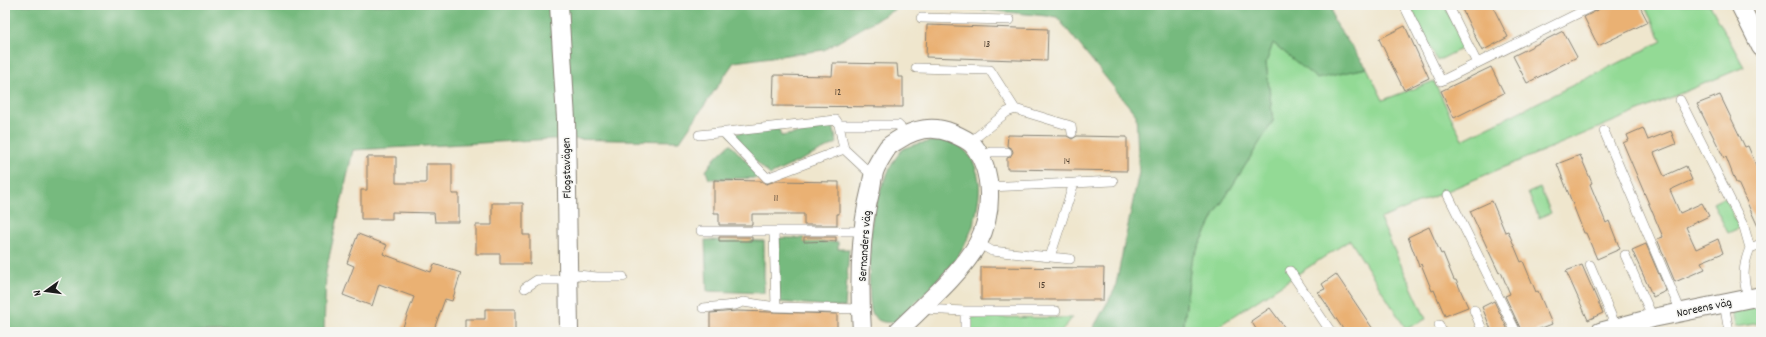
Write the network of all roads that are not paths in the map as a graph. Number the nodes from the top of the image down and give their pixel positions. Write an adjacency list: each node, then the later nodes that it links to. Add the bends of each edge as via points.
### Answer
1 (559, 5): 39 (street, Flogstavägen, via 566,119)
2 (1404, 5): 9 (lane, via 1441,81)
3 (1448, 5): 9 (lane)
4 (1740, 5): 8 (street)
5 (1591, 6): 9 (lane)
6 (921, 18): 7 (lane)
7 (1010, 20)
8 (1761, 47)
9 (1477, 63)
10 (916, 68): 12 (lane, via 990,70)
11 (1680, 100): 33 (lane, via 1744,227)
12 (1015, 109): 16 (lane, via 1071,126); 19 (lane, via 1007,112)
13 (839, 126): 15 (lane, via 836,120); 17 (lane, via 898,125); 20 (lane)
14 (1604, 131): 51 (lane)
15 (723, 132): 18 (lane); 20 (lane, via 767,178)
16 (1072, 133)
17 (907, 134): 19 (street, Sernanders väg, via 926,128 944,130); 23 (street, Sernanders väg, via 889,145)
18 (699, 135)
19 (969, 143): 22 (street, Sernanders väg)
20 (844, 149): 23 (lane)
21 (1007, 152): 22 (lane, via 991,152)
22 (980, 157): 26 (street, Sernanders väg)
23 (873, 176): 30 (street, Sernanders väg)
24 (1113, 181): 25 (lane)
25 (1074, 183): 26 (lane); 35 (lane)
26 (988, 187): 31 (street, Sernanders väg, via 988,215)
27 (1448, 196): 60 (lane)
28 (701, 231): 29 (lane)
29 (774, 231): 30 (lane); 44 (lane)
30 (863, 231): 46 (street, Sernanders väg)
31 (978, 243): 35 (lane, via 992,251); 47 (street, Sernanders väg, via 955,273)
32 (1761, 244): 33 (lane)
33 (1750, 248): 42 (lane, via 1744,262 1743,279)
34 (1625, 255): 52 (lane)
35 (1050, 257): 36 (lane)
36 (1070, 259)
37 (1590, 265): 53 (lane)
38 (1290, 271): 58 (lane)
39 (568, 277): 40 (lane); 41 (lane, via 537,280); 54 (street, Flogstavägen)
40 (623, 277)
41 (526, 288)
42 (1754, 297): 43 (street, Noreens väg)
43 (1724, 303): 51 (street, Noreens väg); 61 (lane)
44 (776, 307): 45 (lane, via 743,302); 46 (lane)
45 (702, 308)
46 (860, 309): 55 (street, Sernanders väg)
47 (920, 309): 49 (lane); 56 (street, Sernanders väg)
48 (1474, 310): 59 (lane)
49 (965, 311): 50 (lane); 57 (lane)
50 (1056, 312)
51 (1681, 312): 52 (street, Noreens väg)
52 (1653, 318): 53 (street, Noreens väg)
53 (1609, 330)
54 (569, 332)
55 (862, 332)
56 (897, 332)
57 (965, 332)
58 (1331, 332)
59 (1483, 332)
60 (1516, 332)
61 (1729, 332)

